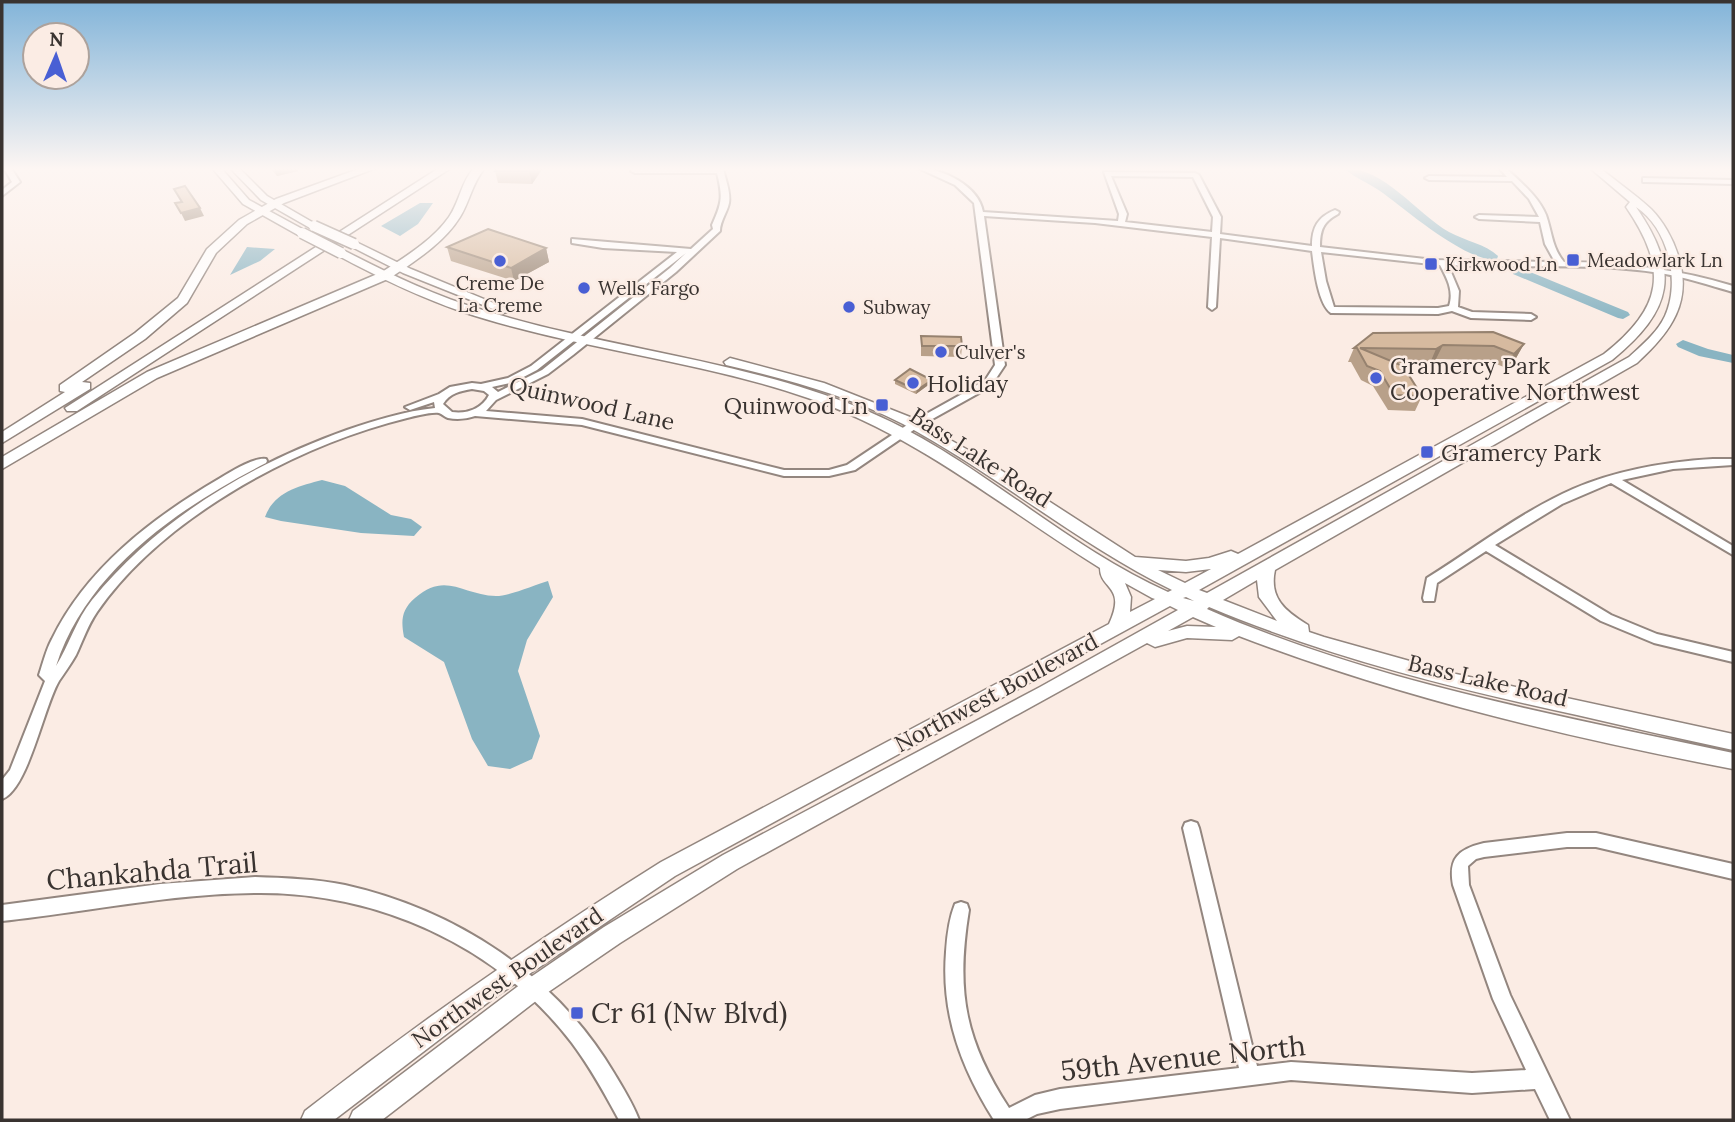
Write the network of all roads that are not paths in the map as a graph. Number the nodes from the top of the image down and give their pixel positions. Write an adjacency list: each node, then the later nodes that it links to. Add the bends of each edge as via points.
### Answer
1 (246, 220): 42 (highway, via 211,251 183,300 140,336)
2 (278, 220): 28 (main road, Bass Lake Road, bridge)
3 (304, 220): 25 (main road, Bass Lake Road, bridge)
4 (349, 220): 43 (highway)
5 (364, 220): 44 (highway)
6 (445, 220): 18 (highway)
7 (452, 220): 18 (highway)
8 (718, 220): 22 (street, via 717,229)
9 (982, 220): 41 (street, Quinwood Lane, via 1000,365 984,386)
10 (1082, 220): 17 (street)
11 (1122, 220): 17 (street)
12 (1215, 220): 19 (street)
13 (1326, 220): 21 (street, via 1317,228)
14 (1544, 220): 24 (street, via 1548,248)
15 (1640, 220): 26 (main road)
16 (1655, 220): 27 (main road, via 1671,247)
17 (1121, 225): 19 (street)
18 (442, 230): 25 (highway)
19 (1216, 236): 21 (street); 30 (street)
20 (575, 241): 22 (street)
21 (1318, 248): 23 (street); 31 (street, via 1322,287 1331,310)
22 (689, 251): 33 (street)
23 (1442, 262): 24 (street); 31 (street, via 1452,282)
24 (1562, 265): 26 (street)
25 (400, 268): 28 (highway); 33 (main road, Bass Lake Road, via 498,309)
26 (1661, 269): 27 (street); 40 (main road, Northwest Boulevard, via 1656,305 1629,342)
27 (1678, 272): 29 (street); 48 (main road, Northwest Boulevard, via 1678,295 1671,316 1660,335 1639,355)
28 (386, 275): 33 (main road, Bass Lake Road, via 472,311); 46 (highway, via 152,375)
29 (1733, 289)
30 (1212, 307)
31 (1453, 308): 32 (street, via 1471,315)
32 (1531, 317)
33 (585, 335): 34 (street, via 524,374); 36 (street, via 545,372); 41 (main road, Bass Lake Road, via 785,376 832,390)
34 (482, 387): 35 (street, via 462,387); 36 (street, via 491,390)
35 (443, 396): 37 (street, via 438,404); 63 (street, via 291,447 180,508 130,548 81,603 49,656 46,675)
36 (493, 400): 38 (street); 39 (street, Quinwood Lane, via 509,410)
37 (441, 410): 38 (street, Quinwood Lane); 63 (street, via 405,415 316,443 271,463 193,512 135,559 93,608 64,668)
38 (473, 413): 39 (street, Quinwood Lane)
39 (587, 421): 41 (street, Quinwood Lane, via 784,473 851,468)
40 (1493, 421): 48 (main road, via 1496,431 1415,476); 49 (main road, Northwest Boulevard)
41 (908, 429): 52 (main road, Bass Lake Road); 53 (main road, Bass Lake Road)
42 (2, 431)
43 (2, 438)
44 (2, 453)
45 (1733, 462): 47 (street, via 1682,465)
46 (2, 464)
47 (1612, 479): 50 (street, via 1547,507); 51 (street)
48 (1408, 488): 54 (main road, Northwest Boulevard)
49 (1313, 521): 52 (main road, via 1293,523 1224,560 1202,565 1166,566); 55 (main road, Northwest Boulevard)
50 (1487, 546): 56 (street, via 1432,581); 62 (street, via 1606,618 1654,638)
51 (1733, 551)
52 (1121, 556): 55 (main road, Bass Lake Road)
53 (1097, 561): 55 (main road, Bass Lake Road); 59 (main road, via 1124,595 1124,612)
54 (1268, 567): 57 (main road, Northwest Boulevard); 61 (main road, via 1264,587 1275,611)
55 (1177, 595): 57 (main road, Bass Lake Road); 58 (main road, Bass Lake Road); 59 (main road, Northwest Boulevard)
56 (1429, 598)
57 (1209, 601): 58 (main road, Northwest Boulevard); 61 (main road, Bass Lake Road)
58 (1192, 610): 60 (main road, Bass Lake Road); 64 (main road, Northwest Boulevard)
59 (1115, 628): 72 (main road, Northwest Boulevard, via 716,842 596,914)
60 (1256, 637): 64 (main road, via 1214,631 1175,634 1072,688); 66 (main road, Bass Lake Road, via 1382,679)
61 (1341, 649): 65 (main road, Bass Lake Road)
62 (1733, 657)
63 (53, 679): 67 (street, via 16,773)
64 (1046, 692): 73 (main road, Northwest Boulevard, via 730,862)
65 (1733, 742)
66 (1733, 761)
67 (2, 792)
68 (1191, 828): 74 (street)
69 (1733, 872): 75 (street, via 1596,840 1483,850 1460,861 1461,885 1486,956)
70 (961, 910): 79 (street, via 952,962 956,1010 972,1063)
71 (2, 913): 72 (street, Chankahda Trail, via 183,889 299,888 377,900 415,914 482,948)
72 (513, 971): 73 (street, Chankahda Trail); 76 (main road, Northwest Boulevard)
73 (533, 989): 77 (main road, Northwest Boulevard); 78 (street, Chankahda Trail, via 571,1027)
74 (1250, 1076): 75 (street, 59th Avenue North, via 1322,1071 1451,1082); 79 (street, 59th Avenue North, via 1060,1099)
75 (1539, 1079): 80 (street)
76 (314, 1120)
77 (362, 1120)
78 (629, 1120)
79 (1005, 1120)
80 (1560, 1120)

